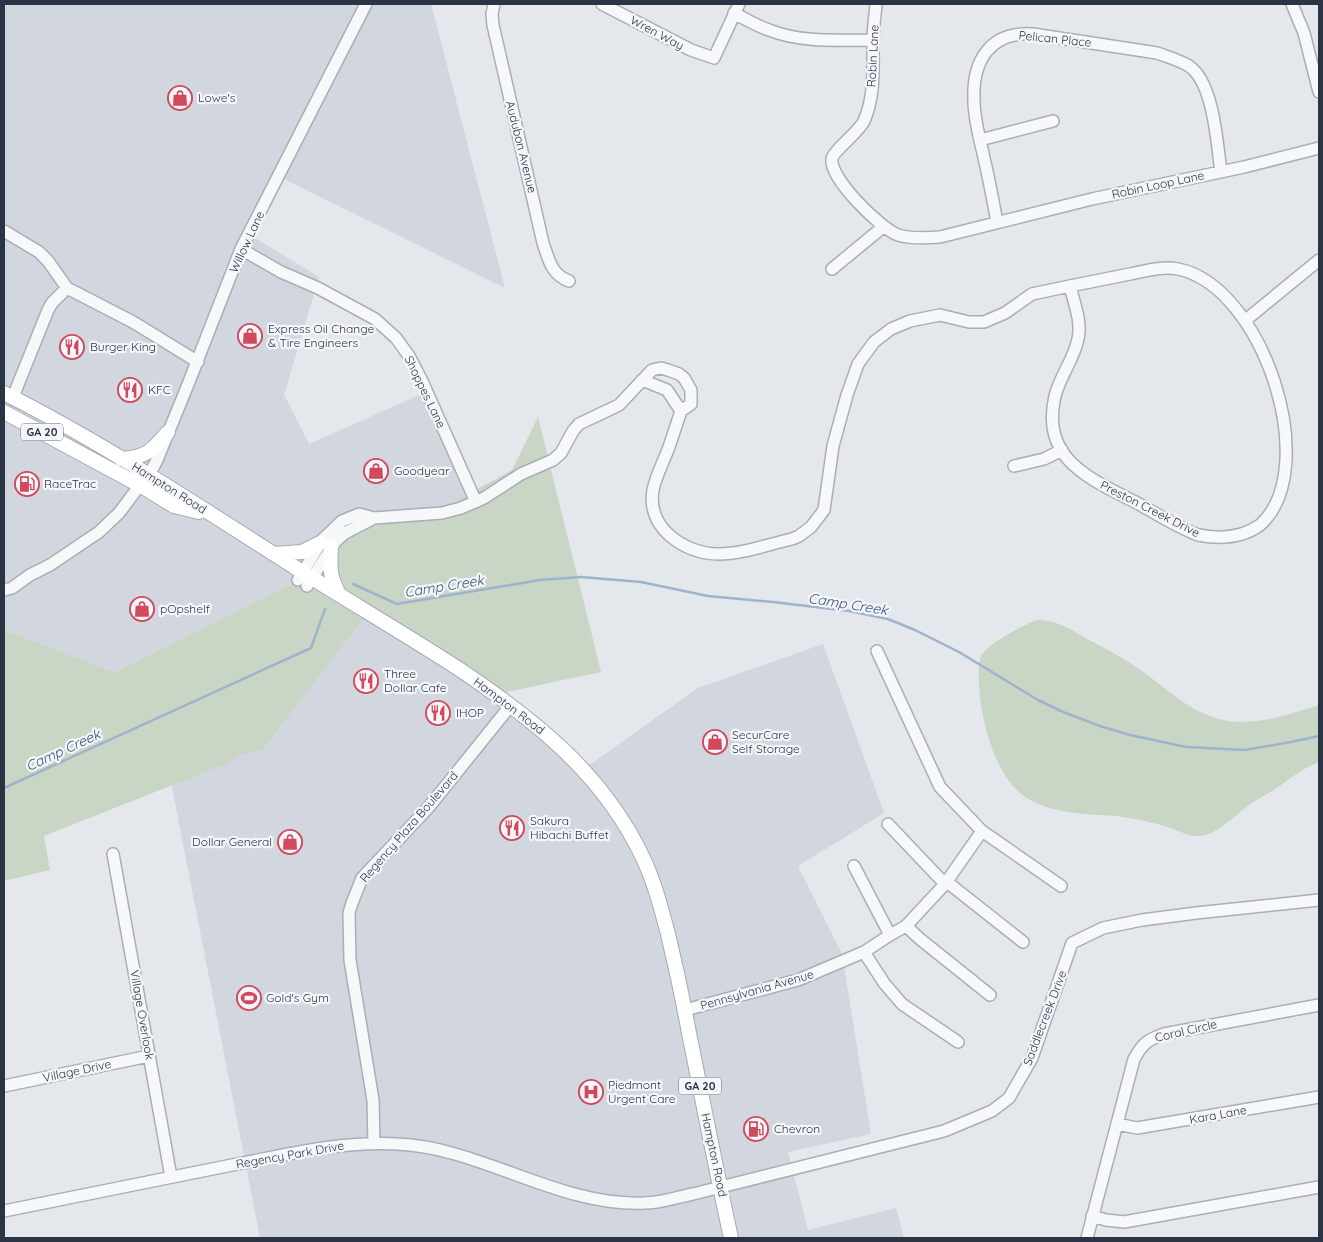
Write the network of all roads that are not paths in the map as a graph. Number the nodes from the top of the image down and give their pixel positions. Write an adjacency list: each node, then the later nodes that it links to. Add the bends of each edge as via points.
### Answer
1 (366, 4): 16 (street, Willow Lane)
2 (494, 4): 19 (street, Audubon Avenue, via 493,25 502,70 550,266 556,274)
3 (876, 4): 7 (street, Robin Lane)
4 (1292, 4): 8 (street, via 1304,33)
5 (608, 5): 6 (street, Wren Way, via 691,50 714,58)
6 (736, 8): 7 (street, via 770,31 810,39)
7 (873, 40): 14 (street, Robin Lane, via 873,85 869,107 854,136 832,158 832,165 853,196)
8 (1319, 92)
9 (1053, 121): 10 (street)
10 (980, 140): 12 (street, Pelican Place, via 974,86 986,50 1008,35 1019,33 1063,38 1157,53 1191,67 1207,92 1212,108); 13 (street, Pelican Place)
11 (1319, 148): 12 (street, Robin Loop Lane)
12 (1221, 172): 13 (street, Robin Loop Lane)
13 (997, 222): 14 (street, Robin Lane, via 926,238 899,235)
14 (883, 227): 18 (street)
15 (4, 231): 21 (street, via 39,252)
16 (241, 249): 23 (street, Willow Lane); 33 (street, Shoppes Lane, via 375,319 396,338 422,381)
17 (1319, 260): 22 (street)
18 (832, 269)
19 (569, 281)
20 (1070, 286): 22 (street, Preston Creek Drive, via 1160,268 1177,269 1195,274 1217,289); 26 (street, Preston Creek Drive, via 1032,294 1005,313 984,322 940,315 891,328 874,342 858,364 847,394 833,446 824,510 811,527 792,539 745,551 709,554 680,544 661,527 653,509 653,489); 29 (street, Preston Creek Drive, via 1079,331 1054,402 1054,425)
21 (67, 288): 23 (street, via 133,322); 25 (street, via 48,310)
22 (1247, 320): 29 (street, Preston Creek Drive, via 1278,370 1293,436 1288,489 1273,514 1258,527 1224,537 1192,532 1084,474 1073,466)
23 (198, 362): 28 (street, Willow Lane)
24 (642, 380): 26 (street, via 668,390); 26 (street, Preston Creek Drive, via 652,370 661,368 679,374 688,384 692,398 691,404); 33 (street, Preston Creek Drive, via 614,409 579,424 553,460 521,474)
25 (8, 395): 30 (main road, Hampton Road / GA 20)
26 (681, 411)
27 (4, 412): 32 (main road, Hampton Road / GA 20)
28 (168, 432): 30 (main road, via 152,451); 32 (street, Willow Lane)
29 (1062, 450): 31 (street, via 1044,459)
30 (121, 459): 32 (main road, Hampton Road / GA 20)
31 (1014, 466)
32 (144, 483): 34 (main road, Hampton Road / GA 20); 34 (main road, Hampton Road / GA 20, via 174,506); 38 (street, Willow Lane, via 99,532 50,565)
33 (476, 502): 35 (street, Preston Creek Drive, via 442,513 374,518)
34 (210, 514): 36 (main road, Hampton Road / GA 20)
35 (326, 545): 36 (main road, via 302,552); 37 (street, Preston Creek Drive); 39 (main road, via 329,568)
36 (274, 554): 37 (main road, Hampton Road / GA 20)
37 (305, 579): 39 (main road, Hampton Road / GA 20)
38 (4, 590)
39 (339, 594): 41 (main road, Hampton Road / GA 20)
40 (876, 650): 43 (street, via 940,787)
41 (510, 705): 55 (main road, Hampton Road / GA 20, via 564,749 587,773 629,831 660,904); 61 (street, Regency Plaza Boulevard, via 428,808 362,878 352,903 349,913 350,960 373,1100)
42 (888, 824): 46 (street)
43 (982, 831): 46 (street, Pennsylvania Avenue); 47 (street)
44 (114, 854): 57 (street, Village Overlook)
45 (854, 866): 50 (street)
46 (946, 883): 49 (street, Pennsylvania Avenue); 51 (street)
47 (1061, 886)
48 (1319, 900): 63 (street, Saddlecreek Drive, via 1196,913 1103,928 1072,942 1032,1058 1009,1098 992,1111 944,1131)
49 (906, 926): 50 (street, Pennsylvania Avenue); 53 (street)
50 (890, 935): 52 (street, Pennsylvania Avenue)
51 (1023, 942)
52 (864, 952): 55 (street, Pennsylvania Avenue, via 798,980); 56 (street, via 902,1004)
53 (990, 996)
54 (1319, 1004): 60 (street, Coral Circle, via 1151,1038 1141,1046 1134,1059)
55 (685, 1010): 63 (main road, Hampton Road / GA 20)
56 (958, 1042)
57 (150, 1056): 58 (street, Village Drive); 62 (street, Village Overlook)
58 (4, 1086)
59 (1319, 1097): 60 (street, Kara Lane, via 1137,1128)
60 (1117, 1124): 66 (street, Coral Circle)
61 (374, 1144): 62 (street, Regency Park Drive, via 290,1153); 63 (street, Regency Park Drive, via 431,1148 565,1192 614,1201 654,1203)
62 (171, 1177): 65 (street, Regency Park Drive)
63 (720, 1187): 67 (main road, Hampton Road / GA 20)
64 (1319, 1187): 66 (street, via 1124,1222)
65 (4, 1211)
66 (1092, 1216): 68 (street, Coral Circle)
67 (731, 1238)
68 (1086, 1238)

